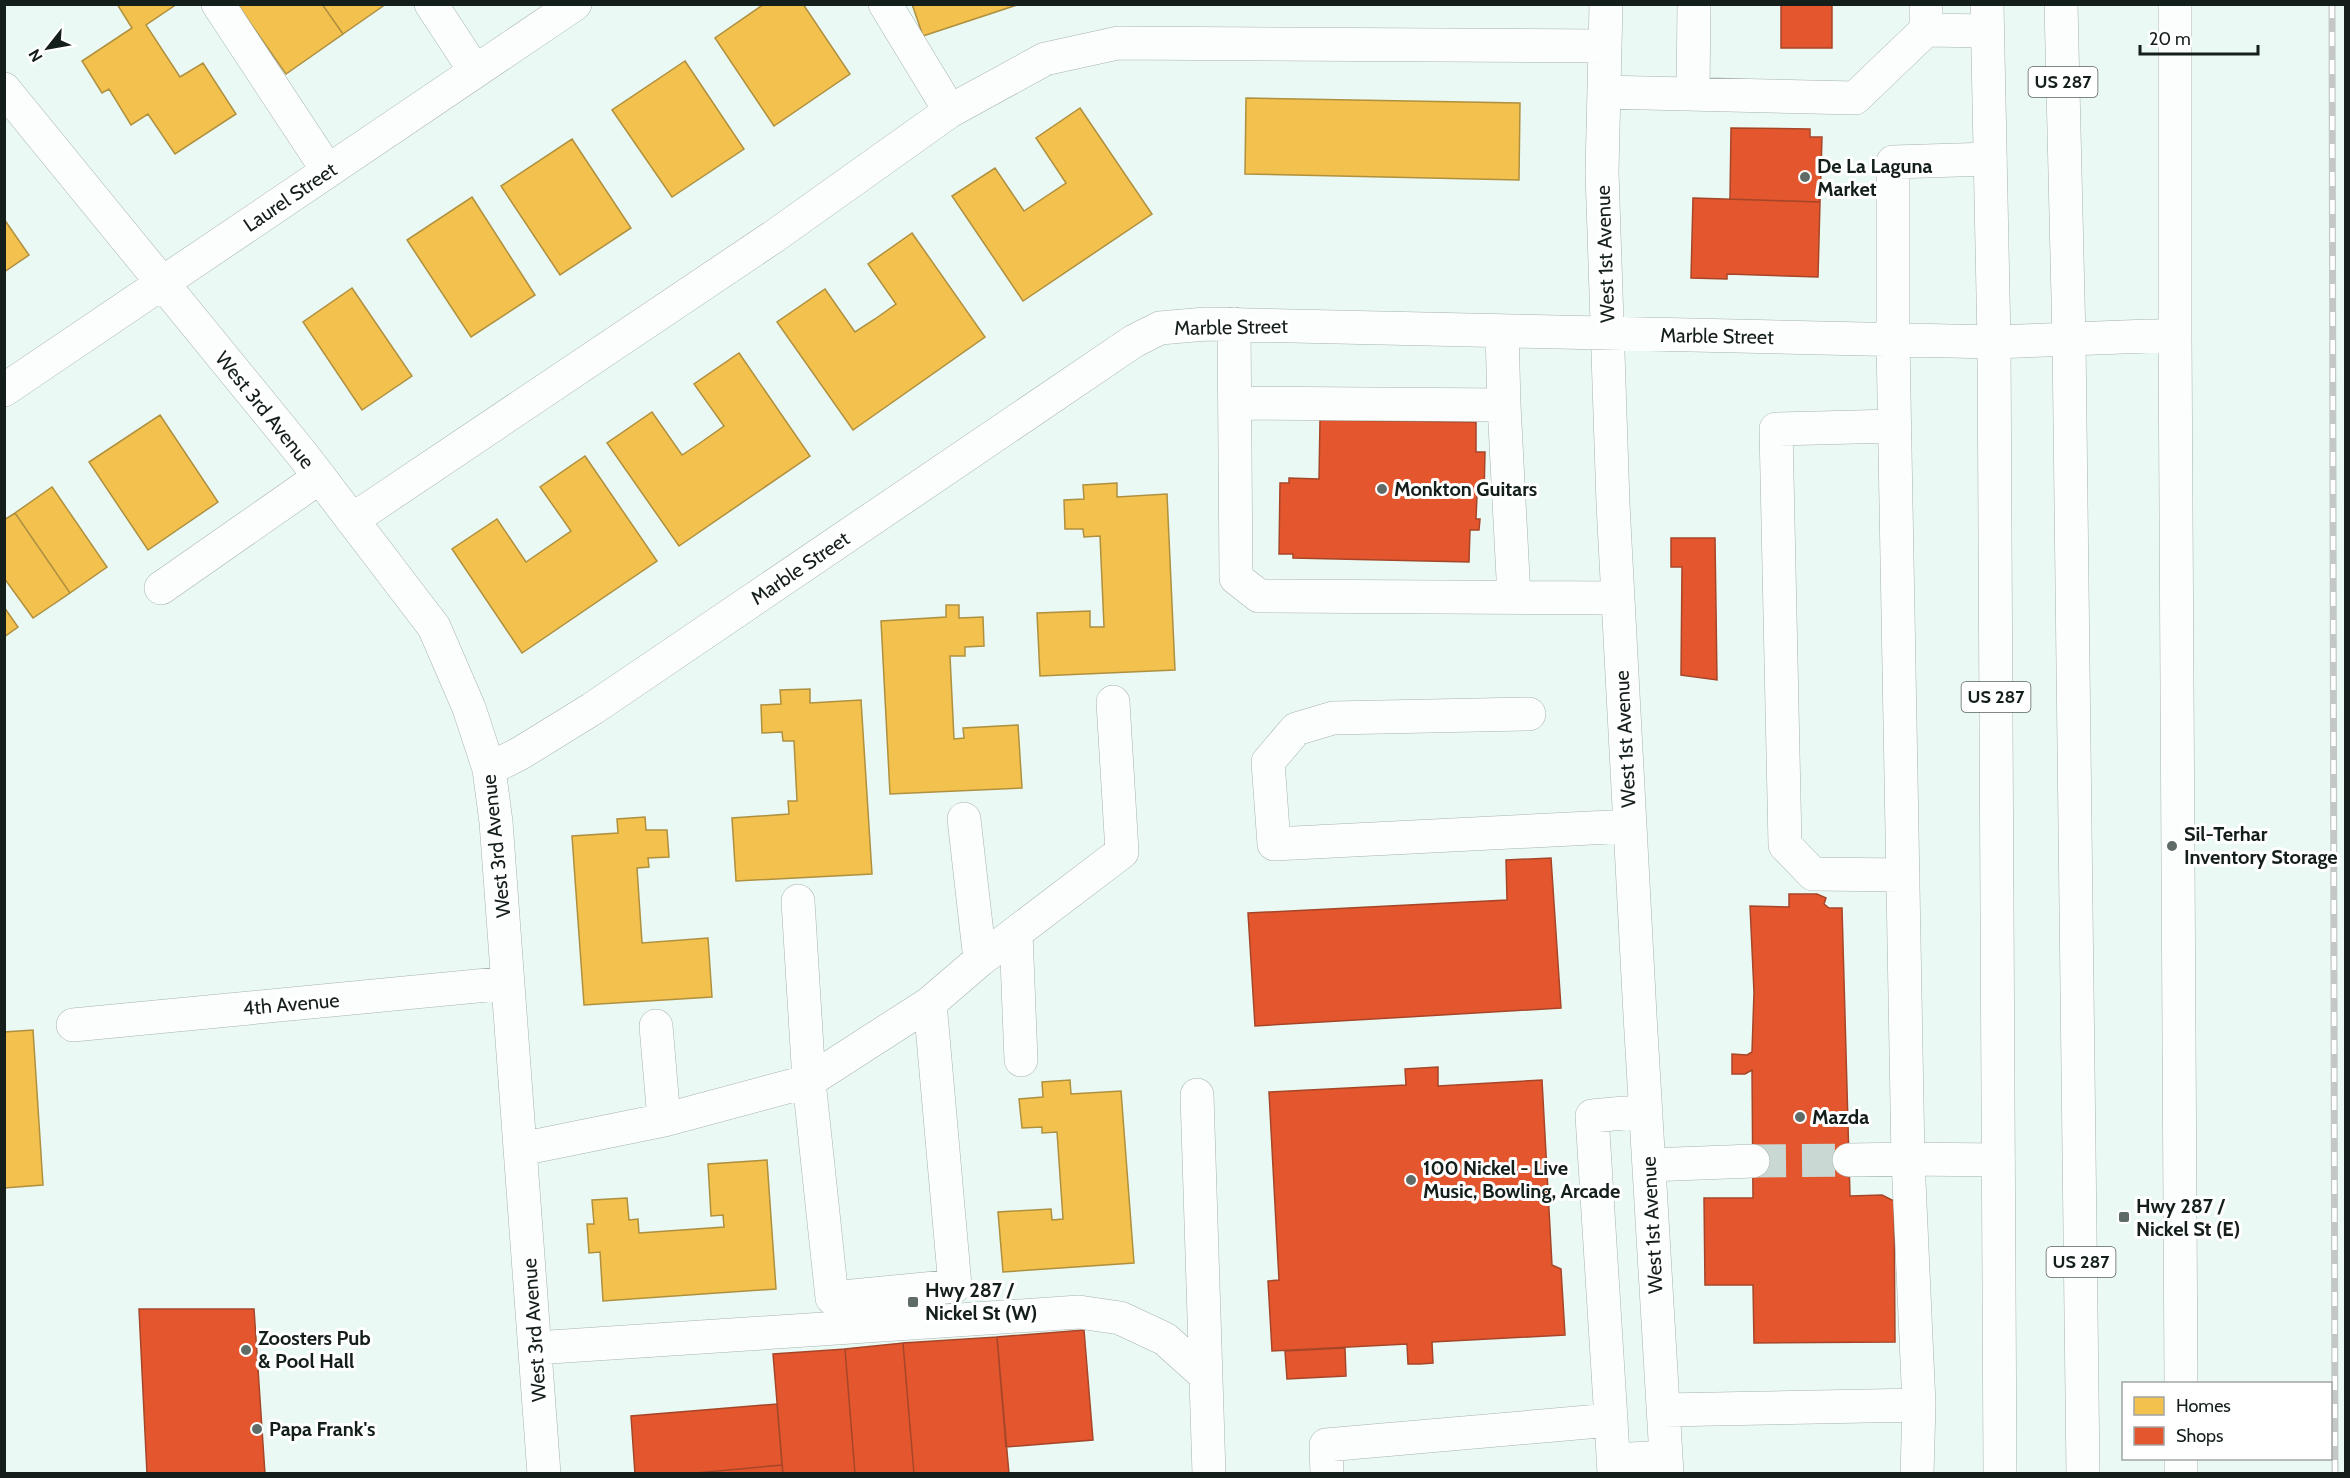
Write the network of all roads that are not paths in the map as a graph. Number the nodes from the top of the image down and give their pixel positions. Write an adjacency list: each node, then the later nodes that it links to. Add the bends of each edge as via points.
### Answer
1 (218, 4): 18 (street)
2 (431, 4): 12 (street)
3 (575, 4): 12 (street, Laurel Street)
4 (885, 4): 16 (street)
5 (1606, 4): 11 (street, West 1st Avenue)
6 (1694, 4): 15 (street)
7 (2061, 4): 25 (street, US 287)
8 (2175, 4): 23 (street)
9 (1926, 17): 10 (street); 15 (street, via 1855,98)
10 (1987, 18): 17 (street, US 287)
11 (1605, 46): 14 (street, West 1st Avenue); 16 (street, via 1118,43 1045,59)
12 (475, 71): 18 (street, Laurel Street)
13 (4, 89): 19 (street, West 3rd Avenue)
14 (1604, 92): 15 (street); 22 (street, West 1st Avenue)
15 (1693, 94)
16 (950, 111): 32 (street, via 776,235)
17 (1990, 159): 24 (street, via 1893,162); 26 (street, US 287)
18 (328, 171): 19 (street, Laurel Street)
19 (162, 283): 27 (street, Laurel Street); 31 (street, West 3rd Avenue)
20 (1234, 324): 21 (street, Marble Street); 28 (street); 38 (street, Marble Street, via 1160,328 1134,341 592,709)
21 (1502, 331): 22 (street, Marble Street); 29 (street)
22 (1607, 333): 24 (street, Marble Street); 35 (street, West 1st Avenue)
23 (2175, 335): 25 (street, Marble Street); 62 (street)
24 (1893, 340): 26 (street, Marble Street); 30 (street)
25 (2069, 340): 26 (street, Marble Street); 73 (street, US 287)
26 (1994, 342): 57 (street, US 287)
27 (4, 390)
28 (1234, 403): 29 (street); 34 (street, via 1236,578 1258,596)
29 (1504, 405): 34 (street)
30 (1894, 426): 41 (street); 41 (street, via 1776,429 1785,845 1814,874)
31 (320, 477): 32 (street, West 3rd Avenue); 33 (street)
32 (352, 520): 38 (street, West 3rd Avenue, via 434,627 469,708)
33 (160, 588)
34 (1514, 597): 35 (street)
35 (1618, 598): 40 (street, West 1st Avenue)
36 (1113, 702): 43 (street, via 1122,852)
37 (1528, 714): 40 (street, via 1333,718 1296,729 1268,762 1274,844)
38 (489, 769): 45 (street, West 3rd Avenue)
39 (964, 819): 44 (street)
40 (1630, 826): 52 (street, West 1st Avenue)
41 (1903, 875): 55 (street)
42 (798, 901): 50 (street)
43 (1016, 933): 44 (street); 49 (street)
44 (980, 960): 46 (street)
45 (508, 983): 47 (street, 4th Avenue); 54 (street, West 3rd Avenue)
46 (930, 1003): 50 (street); 50 (street, via 955,1286 832,1298)
47 (73, 1025)
48 (656, 1026): 53 (street)
49 (1021, 1060)
50 (809, 1081): 53 (street)
51 (1197, 1095): 61 (street)
52 (1646, 1111): 59 (street, West 1st Avenue); 65 (street, via 1592,1116)
53 (664, 1120): 54 (street)
54 (521, 1149): 60 (street, West 3rd Avenue)
55 (1908, 1159): 56 (street); 57 (street); 63 (street)
56 (1849, 1160)
57 (1998, 1160): 72 (street, US 287)
58 (1753, 1161): 59 (street)
59 (1649, 1165): 64 (street, West 1st Avenue)
60 (535, 1348): 61 (street, via 1079,1312 1120,1318 1165,1339); 68 (street, West 3rd Avenue)
61 (1205, 1375): 69 (street)
62 (2181, 1382)
63 (1919, 1405): 64 (street); 71 (street)
64 (1663, 1410): 66 (street, West 1st Avenue)
65 (1611, 1420): 67 (street); 70 (street, via 1326,1445)
66 (1667, 1465): 67 (street)
67 (1614, 1467)
68 (544, 1473)
69 (1209, 1473)
70 (1327, 1473)
71 (1917, 1473)
72 (2000, 1473)
73 (2083, 1473)

